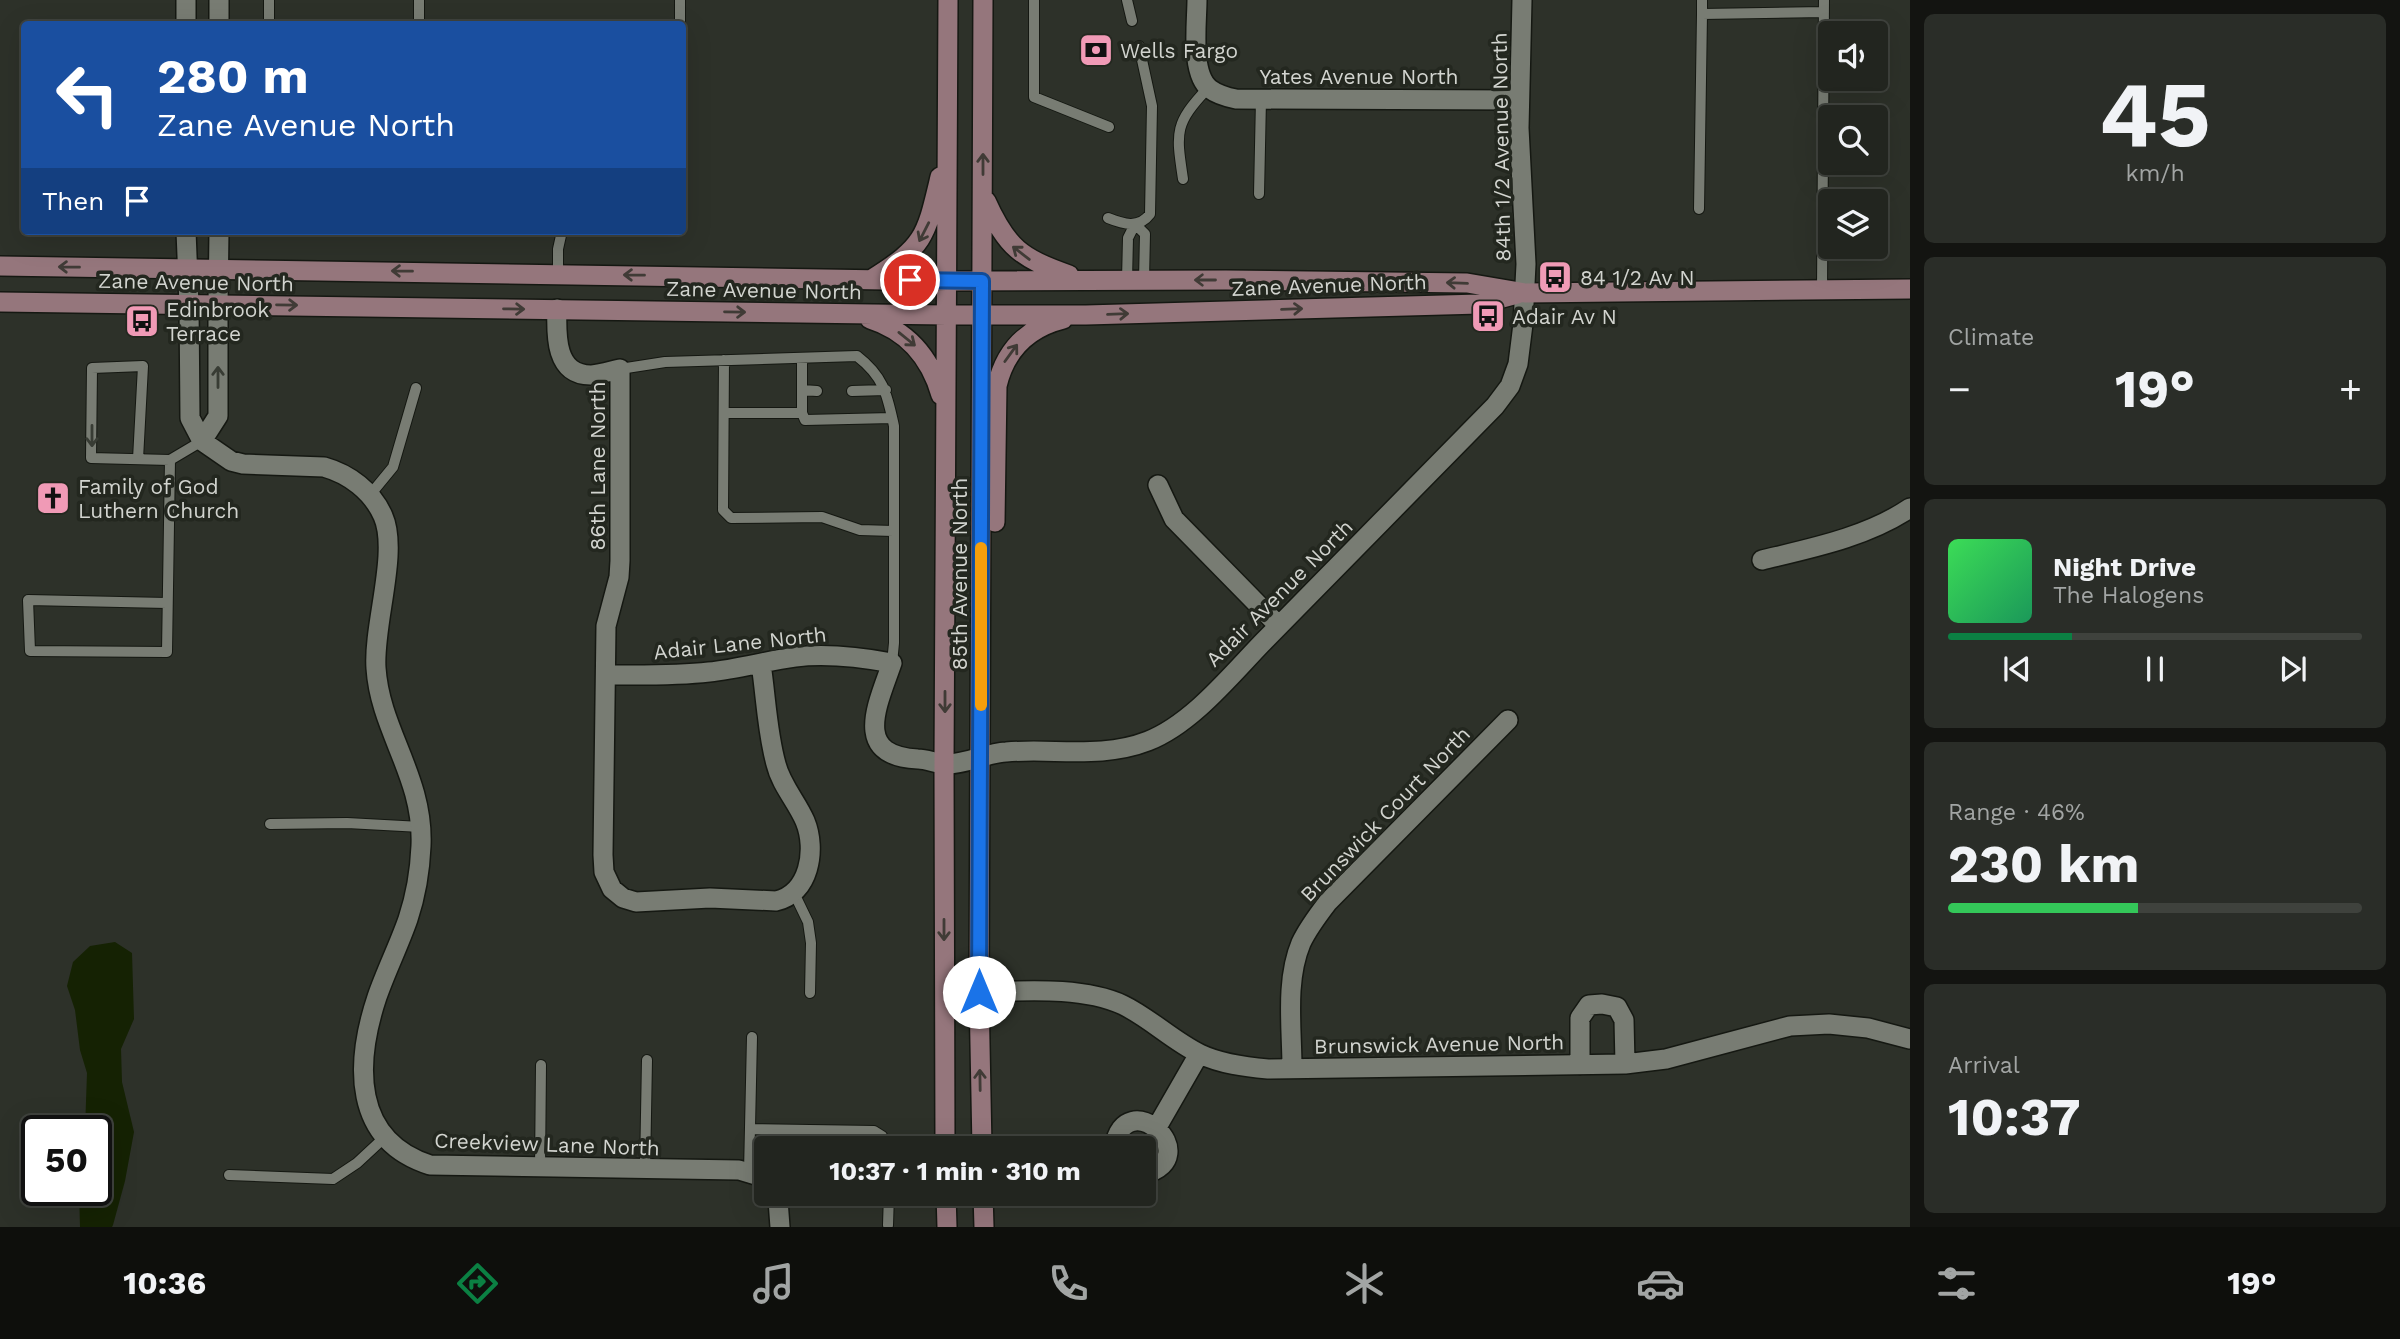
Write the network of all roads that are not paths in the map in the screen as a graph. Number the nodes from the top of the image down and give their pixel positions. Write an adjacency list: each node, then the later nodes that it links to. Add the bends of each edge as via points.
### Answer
1 (186, 0): 16 (street)
2 (219, 0): 17 (street)
3 (269, 0): 18 (lane)
4 (419, 0): 19 (lane)
5 (680, 0): 20 (lane)
6 (948, 0): 27 (main road, 85th Avenue North)
7 (983, 0): 29 (main road, 85th Avenue North, one-way to 7)
8 (1034, 0): 26 (lane, via 1034,97)
9 (1127, 0): 21 (lane)
10 (1197, 0): 23 (street, via 1197,59)
11 (1522, 0): 25 (street, 84th 1/2 Avenue North)
12 (1702, 0): 15 (lane)
13 (1824, 0): 14 (lane)
14 (1824, 12): 15 (lane); 47 (lane)
15 (1702, 14): 31 (lane)
16 (186, 21)
17 (219, 21)
18 (269, 21)
19 (419, 21)
20 (680, 21)
21 (1132, 21)
22 (1139, 46): 33 (lane, via 1152,106 1150,215)
23 (1208, 88): 24 (street, Yates Avenue North, via 1228,97); 28 (lane, via 1180,123 1177,142)
24 (1261, 99): 25 (street, Yates Avenue North); 30 (lane)
25 (1520, 100): 48 (street, 84th 1/2 Avenue North)
26 (1109, 127)
27 (948, 142): 41 (main road, one-way to 41, via 926,231 912,251); 44 (main road, 85th Avenue North)
28 (1183, 179)
29 (983, 193): 42 (main road, one-way to 29, via 1035,264 1012,245 999,229); 45 (main road, 85th Avenue North)
30 (1259, 194)
31 (1699, 209)
32 (1108, 218): 33 (lane)
33 (1135, 224): 43 (lane, via 1128,239); 43 (lane, via 1145,234)
34 (186, 235): 38 (street)
35 (219, 235): 39 (street)
36 (561, 235): 40 (lane)
37 (0, 266): 38 (main road, Zane Avenue North, one-way to 37)
38 (187, 269): 39 (main road, Zane Avenue North); 51 (street)
39 (219, 269): 40 (main road, Zane Avenue North, one-way to 39); 50 (street)
40 (558, 274): 41 (main road, Zane Avenue North, one-way to 40)
41 (872, 279): 44 (main road, Zane Avenue North)
42 (1083, 280): 43 (main road, Zane Avenue North); 45 (main road, Zane Avenue North)
43 (1136, 280): 48 (main road, Zane Avenue North, one-way to 43, via 1467,283)
44 (947, 281): 45 (main road, Zane Avenue North); 55 (main road, 85th Avenue North)
45 (982, 281): 56 (main road, 85th Avenue North)
46 (1910, 289): 47 (main road, Zane Avenue North)
47 (1822, 290): 48 (main road, Zane Avenue North)
48 (1525, 293): 54 (main road, Zane Avenue North, one-way to 48, via 1480,304); 79 (street, Adair Avenue North, via 1518,364 1510,386)
49 (0, 302): 51 (main road, Zane Avenue North)
50 (218, 304): 51 (main road, Zane Avenue North); 52 (main road, Zane Avenue North, one-way to 52); 69 (street, one-way to 50, via 218,416)
51 (189, 305): 69 (street, via 190,418)
52 (557, 309): 53 (main road, Zane Avenue North, one-way to 53); 59 (street, 86th Lane North, via 558,347 569,367 586,375)
53 (820, 314): 55 (main road, Zane Avenue North); 67 (main road, one-way to 67, via 863,317 906,337 936,377)
54 (1086, 314): 56 (main road, Zane Avenue North); 77 (main road, one-way to 54, via 995,548 1001,368 1015,346 1031,333)
55 (947, 315): 56 (main road, Zane Avenue North); 67 (main road, 85th Avenue North)
56 (983, 315): 77 (main road, 85th Avenue North)
57 (802, 358): 58 (lane); 61 (lane); 62 (lane, via 857,356)
58 (724, 360): 59 (lane); 66 (lane)
59 (620, 369): 82 (street, 86th Lane North, via 620,569 606,626)
60 (416, 388): 73 (lane, via 393,467)
61 (802, 390): 63 (lane); 65 (lane)
62 (886, 390): 64 (lane); 68 (lane)
63 (817, 391)
64 (852, 391)
65 (802, 413): 66 (lane); 68 (lane, via 805,420)
66 (724, 414): 75 (lane, via 723,510 731,517 822,517 860,530)
67 (947, 414): 85 (main road, 85th Avenue North, one-way to 85)
68 (892, 418): 75 (lane)
69 (202, 441): 71 (lane); 73 (street, Creekview Lane North, via 243,464 336,470)
70 (138, 459): 70 (lane, one-way to 70, via 143,366 92,368 91,458); 71 (lane)
71 (170, 460): 78 (lane)
72 (1158, 485): 79 (street, via 1174,519)
73 (370, 495): 87 (street, Creekview Lane North, via 388,533 377,640 378,687 414,785)
74 (1910, 508): 76 (street, via 1832,543)
75 (893, 531): 80 (lane)
76 (1762, 560)
77 (981, 587): 84 (main road, 85th Avenue North)
78 (167, 603): 78 (lane, via 167,652 30,651 28,600)
79 (1279, 626): 84 (street, Adair Avenue North, via 1197,708 1151,740 1125,749 1004,751)
80 (892, 663): 81 (street, Adair Lane North, via 832,655); 85 (street, via 877,707 876,739 892,755)
81 (761, 664): 82 (street, Adair Lane North, via 670,675); 88 (street, via 777,768 808,832 807,871)
82 (606, 675): 88 (street, 86th Lane North, via 603,855 612,889 636,902 776,901)
83 (1508, 720): 98 (street, Brunswick Court North, via 1312,922 1294,969)
84 (980, 758): 85 (street, Adair Avenue North); 89 (main road, 85th Avenue North)
85 (944, 764): 102 (main road, 85th Avenue North, one-way to 102)
86 (270, 824): 87 (lane)
87 (421, 827): 105 (street, Creekview Lane North, via 415,896 377,996 365,1049 365,1095)
88 (794, 893): 90 (lane, via 808,922)
89 (979, 992): 93 (street, Brunswick Avenue North, via 1060,992 1120,1003); 103 (main road, 85th Avenue North, one-way to 89)
90 (810, 993)
91 (752, 1037): 100 (lane)
92 (1910, 1039): 95 (street, Brunswick Avenue North, via 1868,1028 1790,1026 1666,1059)
93 (1199, 1054): 98 (street, Brunswick Avenue North, via 1245,1067); 99 (street)
94 (647, 1060): 108 (lane)
95 (1625, 1064): 97 (street, Brunswick Avenue North); 97 (street, via 1624,1020 1617,1007 1602,1004 1589,1005 1580,1018)
96 (541, 1065): 106 (lane)
97 (1580, 1065): 98 (street, Brunswick Avenue North)
98 (1292, 1068)
99 (1157, 1127): 104 (street, via 1133,1123); 107 (street, via 1167,1142 1165,1160)
100 (751, 1129): 101 (lane, via 874,1131); 109 (lane)
101 (882, 1136)
102 (945, 1136)
103 (982, 1136)
104 (1118, 1136)
105 (384, 1137): 106 (street, Creekview Lane North, via 412,1160 430,1165); 111 (lane, via 333,1179)
106 (540, 1168): 108 (street, Creekview Lane North)
107 (1156, 1169)
108 (645, 1170): 109 (street, Creekview Lane North)
109 (749, 1172): 110 (street, Creekview Lane North)
110 (754, 1174)
111 (229, 1175)
112 (778, 1206): 117 (street)
113 (889, 1206): 116 (lane)
114 (946, 1206): 118 (main road)
115 (983, 1206): 119 (main road)
116 (888, 1225)
117 (780, 1227)
118 (947, 1227)
119 (984, 1227)

